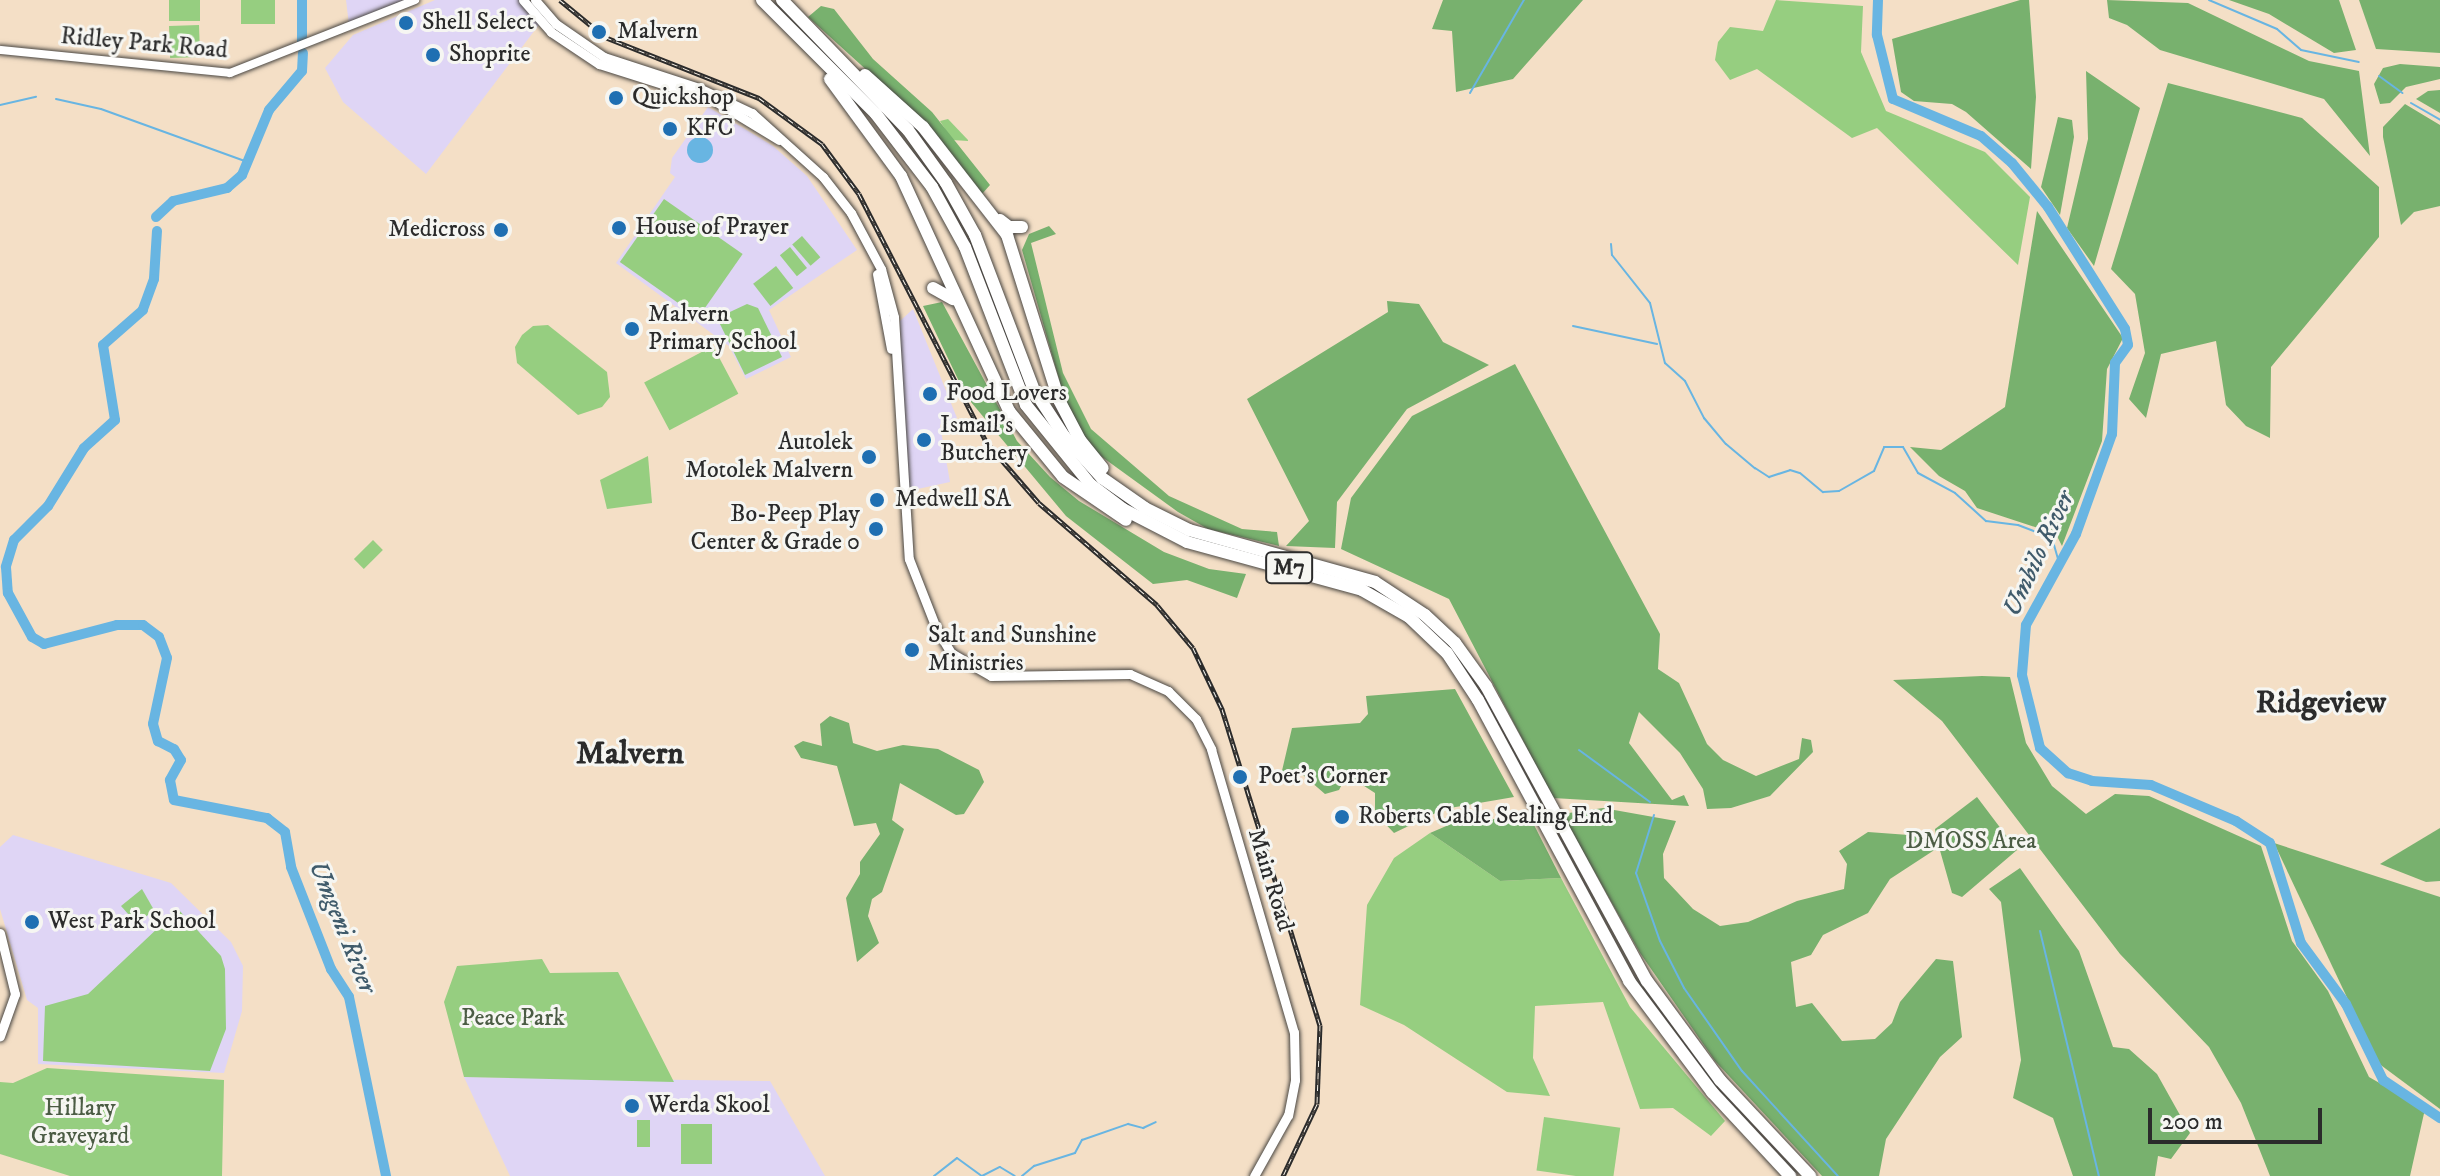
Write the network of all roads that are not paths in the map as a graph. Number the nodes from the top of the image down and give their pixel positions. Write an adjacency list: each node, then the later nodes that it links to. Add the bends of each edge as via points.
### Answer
1 (415, 0): 8 (street, Ridley Park Road, via 230,73)
2 (523, 0): 9 (main road, Main Road, via 558,37 599,64 713,100)
3 (535, 0): 9 (main road, Main Road, via 591,50 737,104)
4 (754, 0): 11 (highway, via 879,140)
5 (762, 0): 15 (highway, M7, via 876,114 932,187 965,247 1017,387 1064,459 1106,498 1146,523 1187,542)
6 (782, 0): 7 (highway, M7)
7 (822, 40): 10 (highway, via 923,127); 14 (highway, M7, via 908,130 946,183 988,268 1022,366 1064,436 1125,496)
8 (0, 50)
9 (785, 143): 18 (main road, Main Road, via 841,198 866,239 894,364 909,559 951,653 991,676 1113,673 1147,679 1177,698 1205,735 1292,1021 1293,1094 1283,1129)
10 (991, 212): 12 (highway); 12 (highway, via 1022,230)
11 (935, 250): 13 (highway); 13 (highway, via 932,284 947,292)
12 (1019, 262): 14 (highway, via 1059,400 1074,430 1112,476)
13 (959, 309): 15 (highway, via 1009,411 1063,477 1105,508 1154,533 1228,559)
14 (1189, 530): 20 (highway, M7, via 1359,575 1389,589 1441,628 1486,686 1600,901 1663,1005 1720,1080)
15 (1258, 562): 19 (highway, M7, via 1362,590 1409,617 1447,653 1629,981 1705,1083)
16 (0, 933): 17 (main road, via 15,994)
17 (0, 1036)
18 (1254, 1176)
19 (1790, 1176)
20 (1810, 1176)

